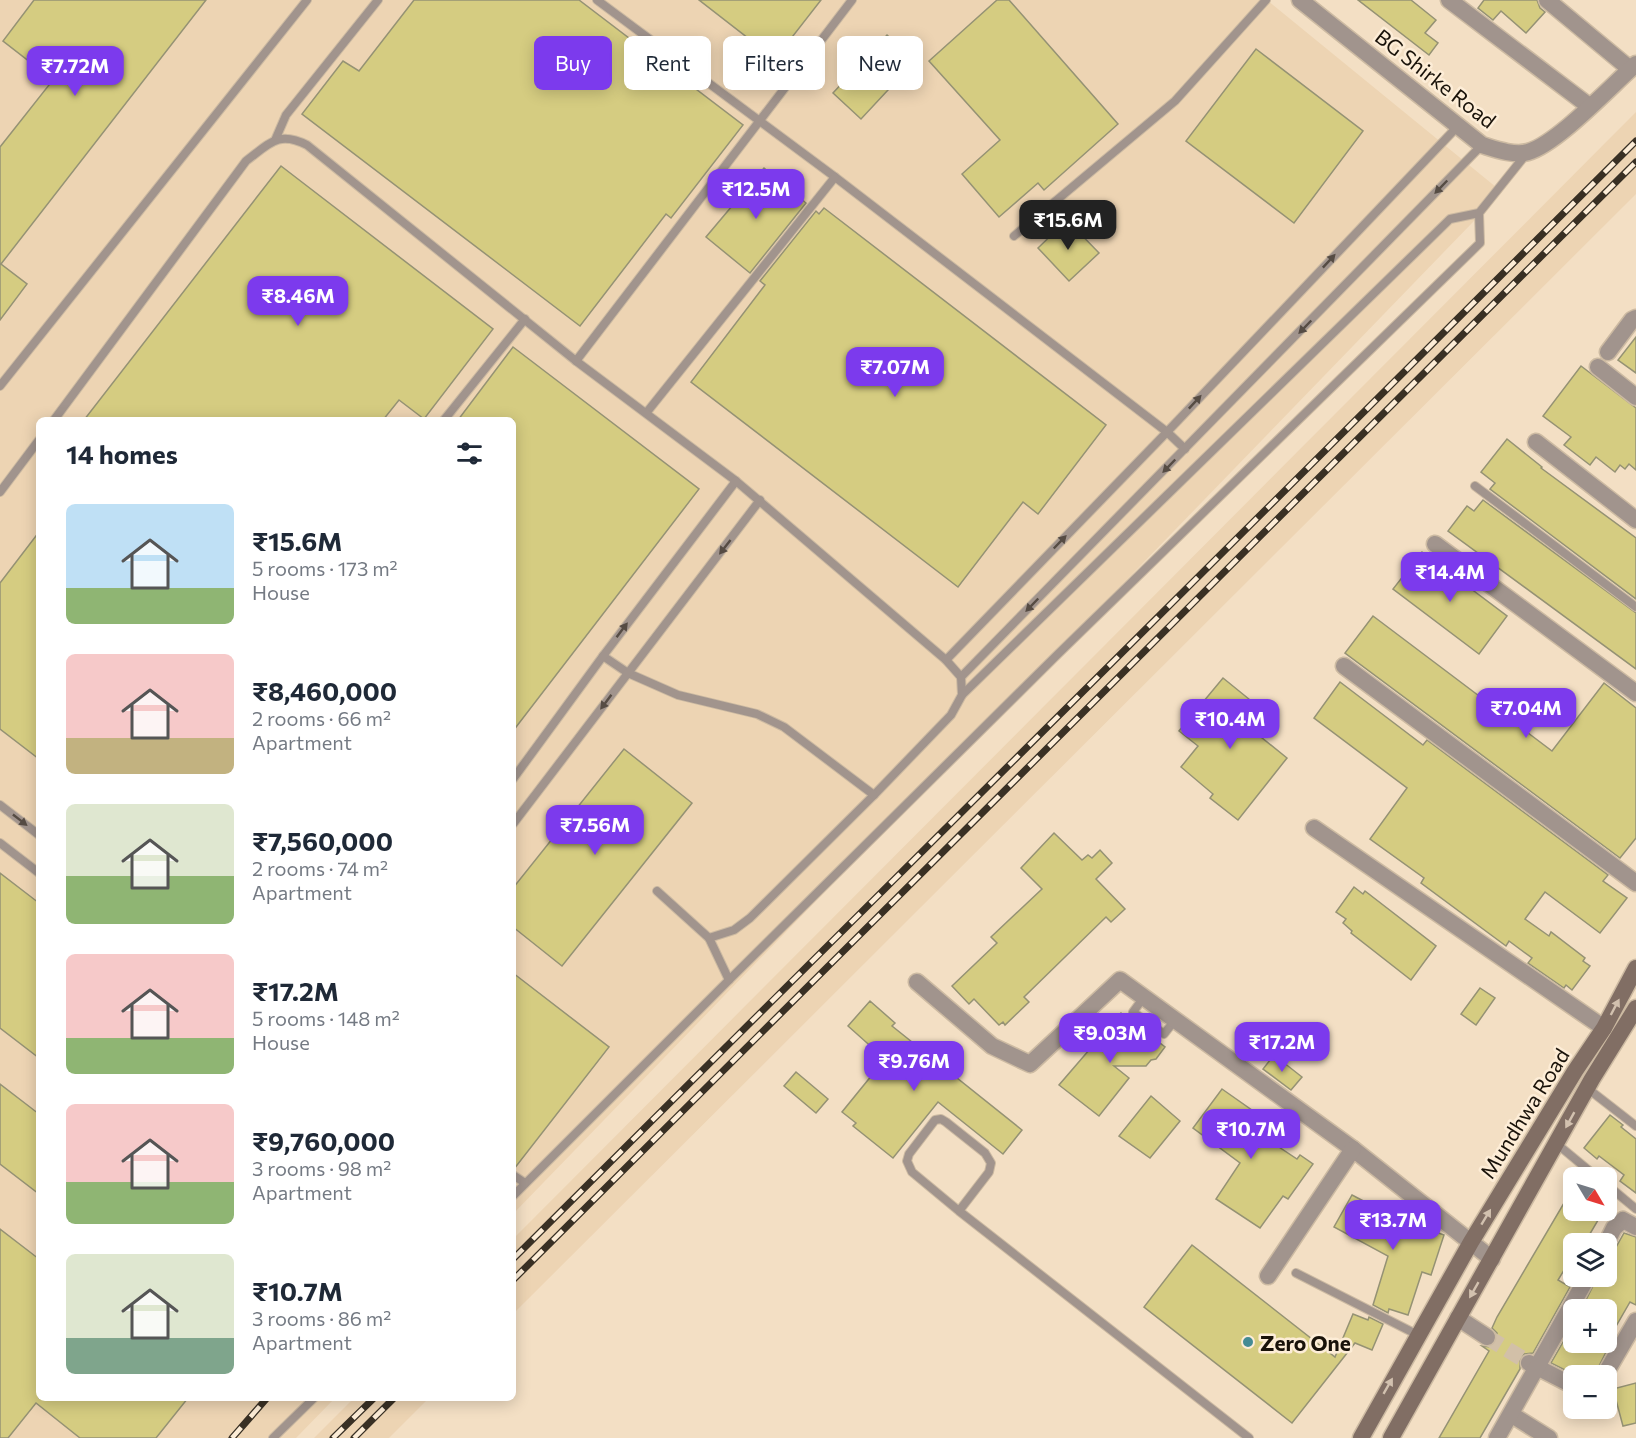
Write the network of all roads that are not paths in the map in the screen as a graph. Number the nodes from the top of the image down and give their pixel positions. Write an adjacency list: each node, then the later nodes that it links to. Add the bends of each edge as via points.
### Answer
1 (307, 0): 24 (lane)
2 (378, 0): 13 (lane, via 286,115)
3 (597, 0): 11 (lane)
4 (852, 0): 11 (lane)
5 (1266, 0): 18 (lane, via 1175,101)
6 (1300, 0): 12 (street, BG Shirke Road)
7 (1449, 0): 10 (street)
8 (1547, 0): 9 (street)
9 (1633, 66): 10 (street)
10 (1589, 106): 15 (street, via 1553,138)
11 (759, 122): 16 (lane); 22 (lane)
12 (1458, 126): 14 (street, BG Shirke Road); 29 (lane, one-way to 12)
13 (276, 138): 20 (lane, via 292,138 307,145); 27 (lane, via 246,161)
14 (1482, 145): 15 (street, BG Shirke Road); 32 (lane, one-way to 32)
15 (1527, 153): 17 (lane)
16 (835, 177): 26 (lane); 29 (lane)
17 (1479, 213): 46 (lane, via 1450,219); 59 (lane, via 1480,243)
18 (1014, 236)
19 (1636, 318): 21 (street)
20 (525, 319): 22 (lane); 28 (lane)
21 (1608, 352)
22 (576, 361): 26 (lane)
23 (1598, 367): 25 (street)
24 (0, 387)
25 (1636, 397)
26 (647, 412): 33 (lane)
27 (56, 417)
28 (446, 417)
29 (1167, 432): 32 (lane); 41 (lane, one-way to 29)
30 (1536, 442): 37 (street)
31 (36, 444): 35 (lane)
32 (1185, 449): 44 (lane, one-way to 44)
33 (736, 481): 36 (lane); 40 (lane, one-way to 33)
34 (1475, 486): 39 (lane)
35 (0, 492)
36 (760, 500): 41 (lane); 43 (lane, one-way to 43)
37 (1633, 513)
38 (1436, 544): 45 (street)
39 (1636, 607)
40 (603, 656): 43 (lane); 47 (lane)
41 (946, 660): 44 (lane)
42 (1344, 666): 55 (street)
43 (628, 673): 48 (lane, via 678,695 757,714 784,727); 50 (lane, one-way to 50)
44 (961, 678): 46 (lane)
45 (1636, 693)
46 (962, 695): 48 (lane, via 951,715)
47 (516, 775)
48 (874, 795): 57 (lane, via 750,918 734,930)
49 (0, 805): 52 (lane, one-way to 52)
50 (516, 820)
51 (1314, 828): 62 (street)
52 (36, 833)
53 (0, 843): 54 (lane)
54 (36, 871)
55 (1636, 883)
56 (657, 891): 57 (lane)
57 (709, 938): 59 (lane)
58 (1636, 968): 62 (main road, Mundhwa Road, one-way to 58)
59 (729, 980): 69 (lane)
60 (917, 982): 66 (street, via 993,1046 1030,1064 1120,980)
61 (1636, 1009): 63 (main road, Mundhwa Road)
62 (1604, 1028): 76 (main road, Mundhwa Road, one-way to 62)
63 (1587, 1088): 64 (lane); 65 (main road, Mundhwa Road, one-way to 65)
64 (1636, 1126)
65 (1557, 1144): 67 (lane); 77 (main road, Mundhwa Road)
66 (1353, 1149): 76 (street); 79 (street)
67 (1585, 1167)
68 (516, 1177): 69 (lane)
69 (525, 1183): 70 (lane)
70 (516, 1193)
71 (1617, 1193): 72 (lane)
72 (1636, 1209)
73 (959, 1210): 73 (lane, via 908,1166 909,1154 935,1120 946,1122 985,1153 991,1163 989,1172); 91 (lane)
74 (1636, 1227): 75 (street, via 1623,1221)
75 (1612, 1233)
76 (1471, 1242): 77 (street); 83 (main road, Mundhwa Road)
77 (1492, 1259): 81 (main road, Mundhwa Road, one-way to 81)
78 (1296, 1273): 83 (lane)
79 (1268, 1276)
80 (1581, 1287): 85 (street)
81 (1458, 1318): 84 (street); 93 (main road, Mundhwa Road)
82 (1636, 1321): 86 (street)
83 (1418, 1335): 92 (main road, Mundhwa Road, one-way to 83)
84 (1487, 1337)
85 (1532, 1365): 87 (street); 89 (street)
86 (1610, 1365)
87 (1563, 1380)
88 (311, 1401): 90 (lane)
89 (1512, 1415): 94 (street); 95 (street)
90 (273, 1438)
91 (1249, 1438)
92 (1361, 1438)
93 (1391, 1438)
94 (1497, 1438)
95 (1549, 1438)

